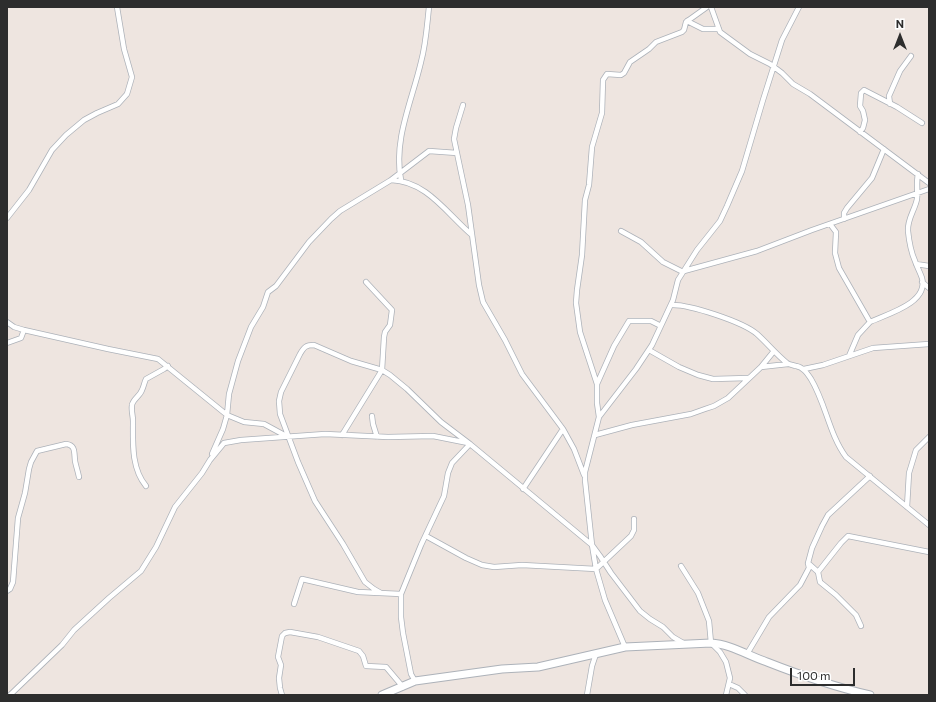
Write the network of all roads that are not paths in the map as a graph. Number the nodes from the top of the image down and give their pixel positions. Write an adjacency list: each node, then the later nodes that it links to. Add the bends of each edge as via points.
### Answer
1 (117, 7): 23 (street, via 132,77 127,94 118,104 84,120 66,135 52,150 29,190)
2 (429, 7): 16 (street, via 421,64 400,136)
3 (707, 7): 6 (street)
4 (711, 7): 7 (street)
5 (799, 7): 9 (street, via 784,35)
6 (687, 21): 7 (street, via 703,29); 50 (street, via 682,32 656,42 630,62 624,73 607,74 603,80 602,113 592,147 589,185 585,200 576,303 580,332)
7 (718, 29): 9 (street, via 750,54)
8 (911, 56): 10 (street, via 900,71 890,94)
9 (773, 67): 13 (street); 30 (street, via 735,190 721,218)
10 (890, 104): 12 (street); 13 (street, via 865,90 862,91 859,104 865,120)
11 (463, 105): 15 (street, via 454,134)
12 (922, 123)
13 (860, 132): 14 (street)
14 (884, 149): 17 (street); 24 (street, via 872,178 847,208)
15 (457, 153): 16 (street, via 429,151); 27 (street)
16 (400, 173): 18 (street); 19 (street)
17 (918, 174): 20 (street); 22 (street)
18 (391, 180): 19 (street); 51 (street, via 331,219 309,242 276,286 268,292 238,361 229,394)
19 (401, 180): 27 (street, via 428,192)
20 (929, 183)
21 (929, 189): 22 (street)
22 (917, 192): 24 (street); 28 (street, via 908,230)
23 (7, 218)
24 (844, 219): 25 (street)
25 (830, 224): 30 (street, via 751,253); 36 (street, via 836,232 835,247 839,268)
26 (621, 231): 30 (street, via 641,242 663,262)
27 (472, 235): 54 (street, via 483,302 522,374)
28 (916, 264): 29 (street); 32 (street)
29 (929, 266)
30 (683, 271): 34 (street, via 676,283)
31 (366, 282): 48 (street, via 392,310 390,325 384,337)
32 (922, 282): 33 (street); 36 (street, via 915,300)
33 (929, 288)
34 (671, 305): 37 (street); 42 (street, via 740,323 757,334)
35 (7, 322): 38 (street)
36 (870, 322): 43 (street, via 858,335)
37 (661, 326): 41 (street); 50 (street, via 651,321 629,321 614,346)
38 (24, 330): 39 (street, via 21,338); 45 (street, via 154,358)
39 (7, 343)
40 (929, 344): 43 (street, via 878,347)
41 (649, 350): 49 (street, via 698,375 713,379); 53 (street)
42 (774, 351): 44 (street); 46 (street)
43 (849, 356): 47 (street, via 823,366)
44 (788, 364): 46 (street); 47 (street)
45 (168, 366): 51 (street); 65 (street, via 146,379 131,407 135,460 138,474)
46 (761, 368): 49 (street)
47 (804, 369): 63 (street, via 812,381 841,450)
48 (382, 370): 55 (street); 57 (street, via 351,361 314,345 303,348 279,401 280,414); 60 (street)
49 (748, 378): 56 (street, via 728,398 710,408)
50 (597, 384): 53 (street)
51 (227, 414): 57 (street, via 244,422 264,424); 61 (street)
52 (372, 416): 58 (street)
53 (599, 417): 56 (street)
54 (563, 429): 62 (street); 66 (street)
55 (342, 435): 57 (street); 58 (street)
56 (595, 435): 62 (street)
57 (288, 437): 61 (street, via 233,440 224,443); 79 (street, via 315,501 366,582)
58 (376, 437): 60 (street, via 433,436)
59 (929, 437): 67 (street, via 916,450 909,473)
60 (470, 444): 66 (street); 70 (street, via 452,463 445,492)
61 (210, 460): 91 (street, via 175,507 141,571 74,630)
62 (584, 475): 71 (street)
63 (870, 476): 67 (street); 74 (street, via 828,515 812,548)
64 (79, 477): 78 (street, via 73,446 66,444 36,453 29,469 18,518 13,582)
65 (146, 486)
66 (523, 489): 71 (street)
67 (907, 507): 69 (street)
68 (634, 519): 73 (street, via 631,536)
69 (929, 525)
70 (426, 536): 76 (street, via 482,565); 80 (street)
71 (592, 545): 73 (street); 76 (street)
72 (929, 552): 77 (street, via 848,536)
73 (603, 561): 76 (street); 83 (street, via 640,611)
74 (808, 563): 77 (street); 87 (street, via 809,568 800,585 769,618)
75 (681, 566): 84 (street, via 698,593 709,621)
76 (596, 569): 85 (street, via 605,600)
77 (818, 572): 82 (street, via 820,582 855,613)
78 (7, 592)
79 (381, 593): 80 (street); 81 (street, via 358,592 302,578)
80 (401, 594): 88 (street, via 403,633 411,674)
81 (294, 604)
82 (861, 626)
83 (686, 644): 84 (street); 85 (street)
84 (711, 644): 87 (street); 89 (street, via 726,662)
85 (625, 647): 86 (street)
86 (596, 654): 88 (street, via 538,667 502,669); 94 (street)
87 (747, 654): 97 (street, via 832,685)
88 (415, 681): 90 (street)
89 (729, 684): 95 (street); 96 (street)
90 (403, 687): 92 (street, via 386,667 366,666 359,651 318,637 286,632 282,636 278,657 281,665 279,678); 93 (street)
91 (10, 695)
92 (282, 695)
93 (382, 695)
94 (587, 695)
95 (726, 695)
96 (745, 695)
97 (868, 695)

